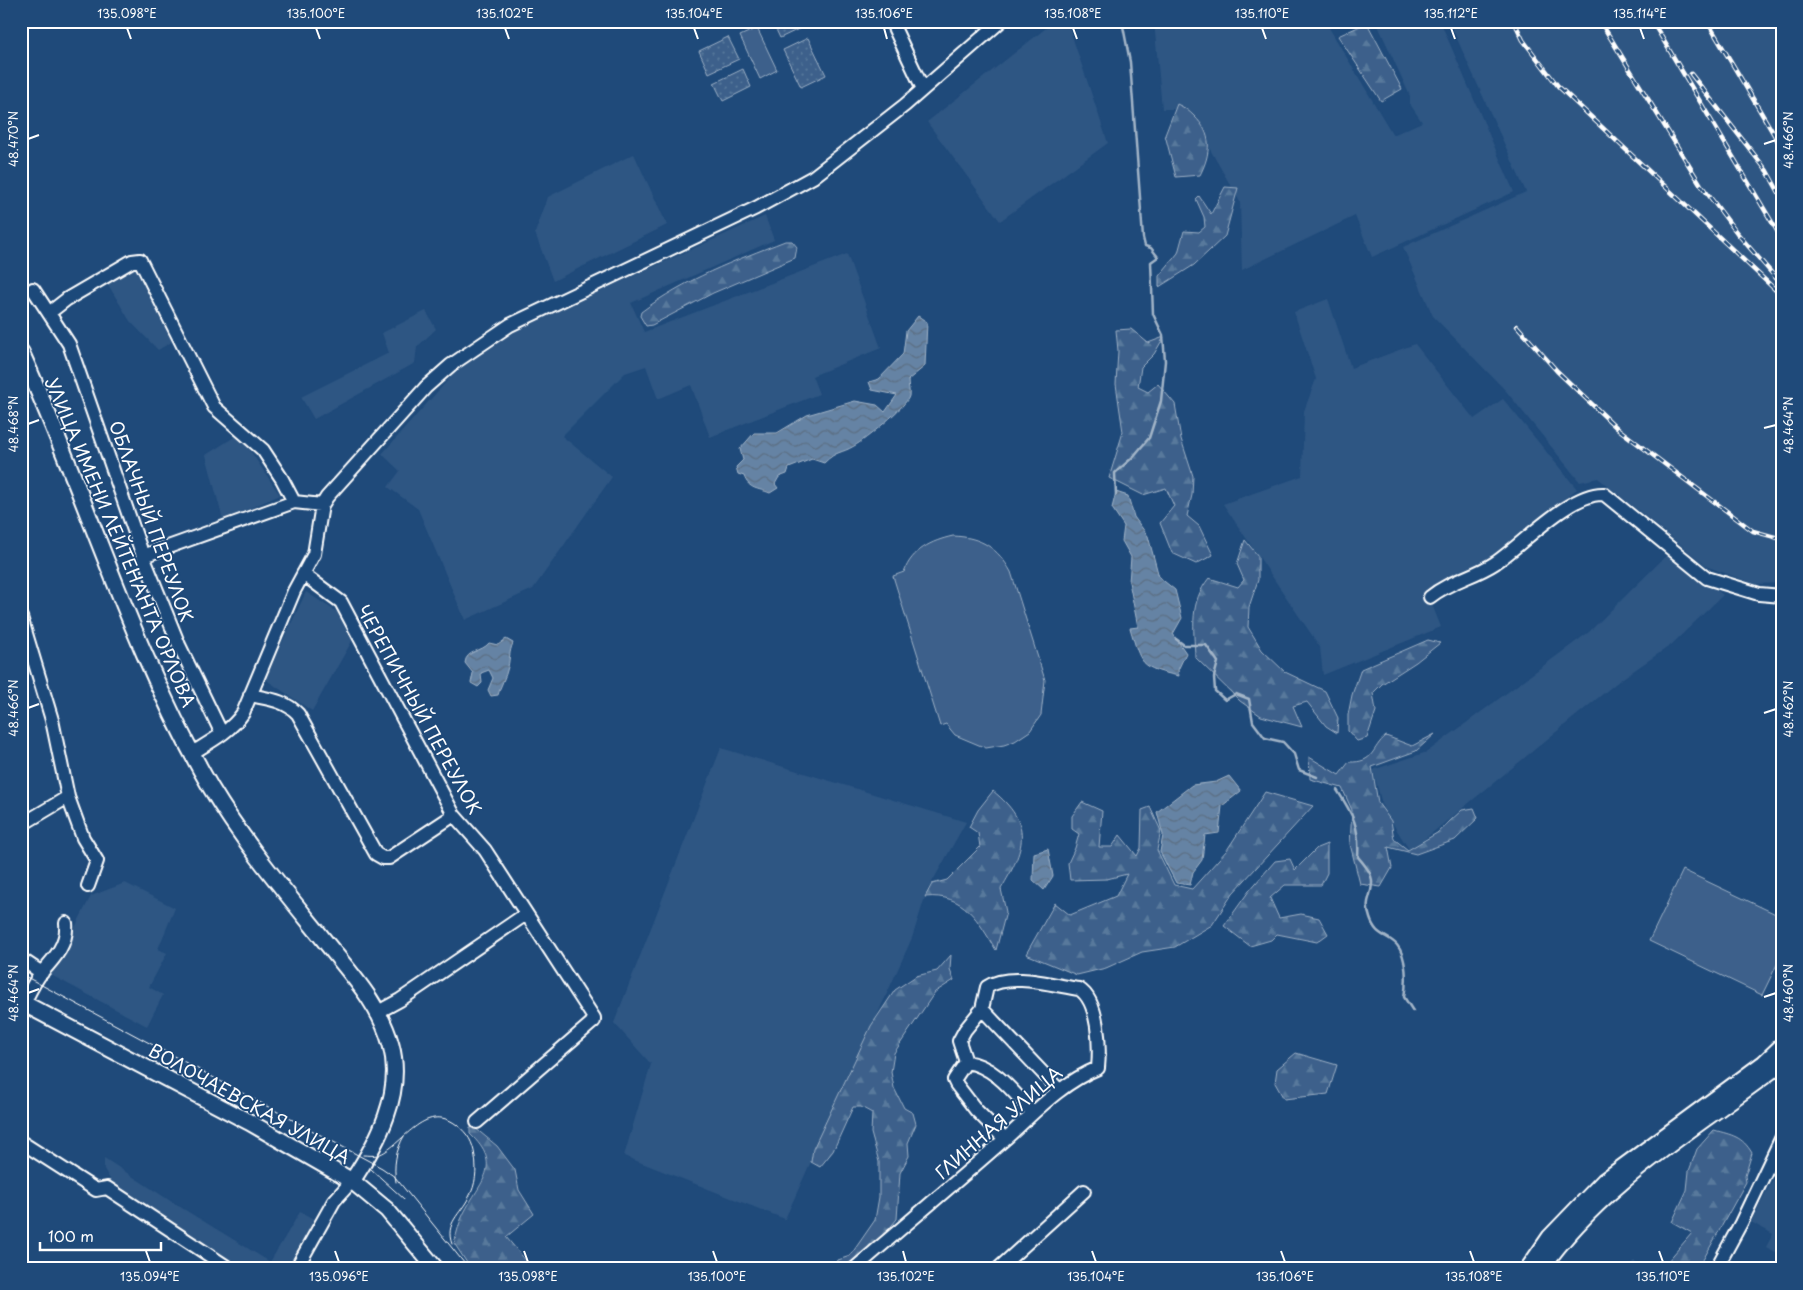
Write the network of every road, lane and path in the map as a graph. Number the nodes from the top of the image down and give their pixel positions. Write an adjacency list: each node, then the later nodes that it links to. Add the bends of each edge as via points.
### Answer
1 (891, 21): 3 (street)
2 (1001, 21): 3 (street)
3 (923, 88): 8 (street, via 813,176 748,212 510,325 451,365 426,387)
4 (33, 289): 5 (street, ОБЛАЧНЫЙ ПЕРЕУЛОК)
5 (49, 313): 7 (street, via 132,261 140,260 214,407 263,450); 9 (street, ОБЛАЧНЫЙ ПЕРЕУЛОК, via 69,344)
6 (21, 352): 16 (main road, УЛИЦА ИМЕНИ ЛЕЙТЕНАНТА ОРЛОВА, via 151,672)
7 (294, 502): 8 (street); 9 (street)
8 (322, 505): 10 (street, via 314,554)
9 (143, 556): 15 (street, ОБЛАЧНЫЙ ПЕРЕУЛОК, via 179,645)
10 (303, 574): 14 (street); 18 (street, ЧЕРЕПИЧНЫЙ ПЕРЕУЛОК, via 341,602)
11 (1782, 596): 12 (street, via 1759,594 1707,578 1604,494 1594,493 1574,502 1495,563)
12 (1430, 597)
13 (21, 617): 17 (street, via 52,720)
14 (250, 695): 15 (street, via 237,722); 18 (street, via 283,702 298,714 376,854 389,858)
15 (222, 734): 16 (street)
16 (192, 753): 27 (main road, УЛИЦА ИМЕНИ ЛЕЙТЕНАНТА ОРЛОВА, via 240,830)
17 (68, 797): 19 (street); 20 (street, via 82,838 96,861)
18 (454, 815): 21 (street, ЧЕРЕПИЧНЫЙ ПЕРЕУЛОК, via 485,850)
19 (21, 825)
20 (88, 886)
21 (526, 914): 27 (street); 33 (street, ЧЕРЕПИЧНЫЙ ПЕРЕУЛОК, via 593,1013 594,1021)
22 (66, 923): 24 (street, via 67,934 52,964)
23 (21, 959): 24 (street)
24 (42, 973): 25 (street)
25 (22, 1003): 37 (main road, ВОЛОЧАЕВСКАЯ УЛИЦА, via 249,1122)
26 (982, 1009): 30 (street, ГЛИННАЯ УЛИЦА, via 959,1041); 31 (street); 31 (street, ГЛИННАЯ УЛИЦА, via 987,987 997,981 1009,979 1084,992 1100,1042 1098,1068 1079,1075)
27 (378, 1012): 37 (main road, УЛИЦА ИМЕНИ ЛЕЙТЕНАНТА ОРЛОВА, via 393,1054 392,1093 377,1136)
28 (1782, 1046): 44 (main road, via 1764,1063 1604,1181 1550,1237)
29 (1782, 1061): 45 (main road, via 1611,1190 1557,1246)
30 (963, 1065): 32 (street, via 975,1063 1001,1080); 35 (street, via 954,1080 956,1084)
31 (1059, 1090): 32 (street, ГЛИННАЯ УЛИЦА)
32 (1033, 1113): 35 (street, ГЛИННАЯ УЛИЦА)
33 (476, 1122)
34 (1782, 1137): 46 (street)
35 (1005, 1139): 42 (street, ГЛИННАЯ УЛИЦА)
36 (21, 1142): 39 (street, via 96,1190 107,1188)
37 (352, 1181): 40 (street, via 334,1201); 41 (main road, ВОЛОЧАЕВСКАЯ УЛИЦА, via 387,1210)
38 (1084, 1191): 43 (street)
39 (230, 1269)
40 (296, 1269)
41 (436, 1269)
42 (854, 1269)
43 (998, 1269)
44 (1528, 1269)
45 (1541, 1269)
46 (1716, 1269)

